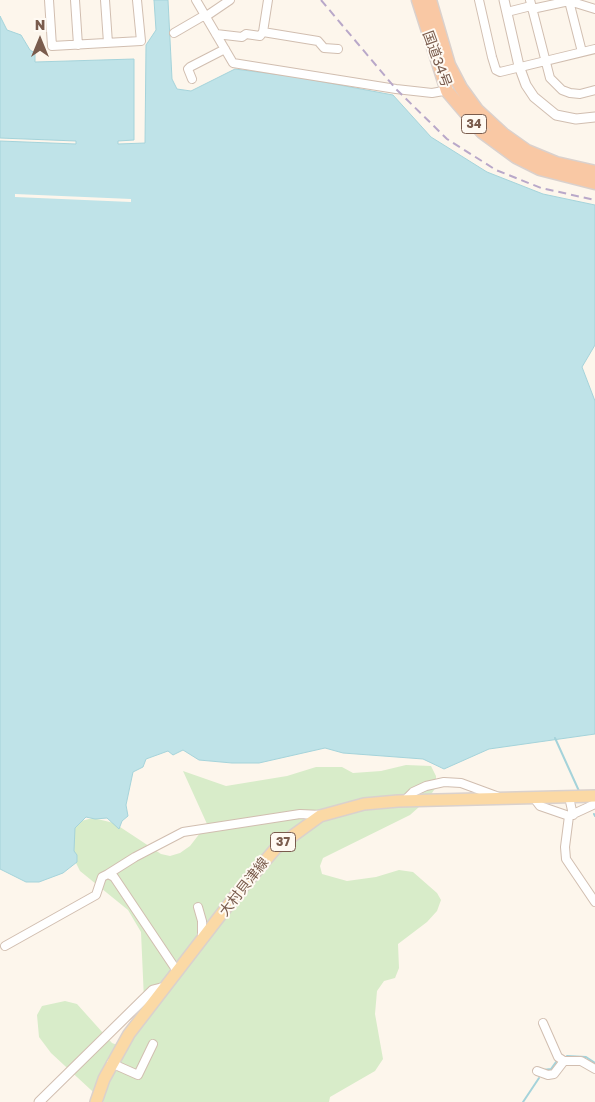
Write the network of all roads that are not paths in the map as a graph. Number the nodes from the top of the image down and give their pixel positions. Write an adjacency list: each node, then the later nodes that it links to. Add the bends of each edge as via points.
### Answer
1 (49, 0): 21 (street, via 52,46)
2 (75, 0): 21 (street)
3 (105, 0): 20 (street)
4 (137, 0): 20 (street, via 141,41)
5 (196, 0): 16 (street)
6 (230, 0): 16 (street)
7 (268, 0): 17 (street)
8 (418, 0): 31 (highway, 国道34号 / 34)
9 (430, 0): 29 (highway, 国道34号 / 34, via 449,65)
10 (479, 0): 27 (street, via 496,70 514,70)
11 (504, 0): 15 (street)
12 (569, 1): 13 (street); 14 (street); 25 (street)
13 (531, 5): 15 (street); 26 (street)
14 (595, 9)
15 (507, 12): 27 (street)
16 (205, 16): 18 (street); 19 (street)
17 (263, 32): 19 (street, via 260,36 246,34 242,37); 23 (street, via 318,41 324,48)
18 (174, 33)
19 (216, 34): 22 (street)
20 (108, 43): 21 (street)
21 (78, 45)
22 (225, 49): 28 (street, via 190,67); 31 (street, via 232,63 396,89 432,93)
23 (338, 49)
24 (595, 49): 25 (street)
25 (582, 52): 26 (street)
26 (544, 60): 27 (street); 30 (street, via 550,78 562,90 580,94)
27 (519, 66): 32 (street, via 526,85 546,109 566,118)
28 (192, 79)
29 (461, 88): 31 (street); 33 (highway, 国道34号 / 34, via 477,110 527,152)
30 (595, 90)
31 (448, 91): 34 (highway, 国道34号 / 34, via 482,132 516,157 540,169)
32 (595, 117)
33 (595, 172)
34 (595, 183)
35 (595, 796): 36 (main road, 大村貝津線 / 37)
36 (569, 797): 37 (main road, 大村貝津線 / 37); 42 (street)
37 (534, 798): 38 (main road, 大村貝津線 / 37); 42 (street, via 540,806)
38 (503, 799): 39 (main road, 大村貝津線 / 37); 39 (street, via 461,783 444,782 413,792)
39 (404, 801): 41 (main road, 大村貝津線 / 37, via 364,804)
40 (595, 804): 42 (street)
41 (326, 815): 43 (street, via 300,814 183,832); 46 (main road, 大村貝津線 / 37, via 276,848)
42 (571, 816): 44 (street, via 566,859)
43 (108, 874): 47 (street, via 102,877 96,895); 48 (street, via 114,877)
44 (595, 902)
45 (198, 907): 46 (street)
46 (202, 942): 48 (main road, 大村貝津線 / 37)
47 (5, 946)
48 (177, 971): 49 (main road, 大村貝津線 / 37)
49 (165, 987): 53 (main road, 大村貝津線 / 37, via 129,1034); 56 (street, via 153,990)
50 (543, 1023): 52 (street, via 558,1057)
51 (153, 1044): 53 (street, via 138,1075)
52 (564, 1061): 54 (street, via 580,1061); 55 (street, via 554,1074)
53 (112, 1064): 57 (main road, 大村貝津線 / 37)
54 (595, 1069)
55 (537, 1071)
56 (39, 1102)
57 (96, 1102)

